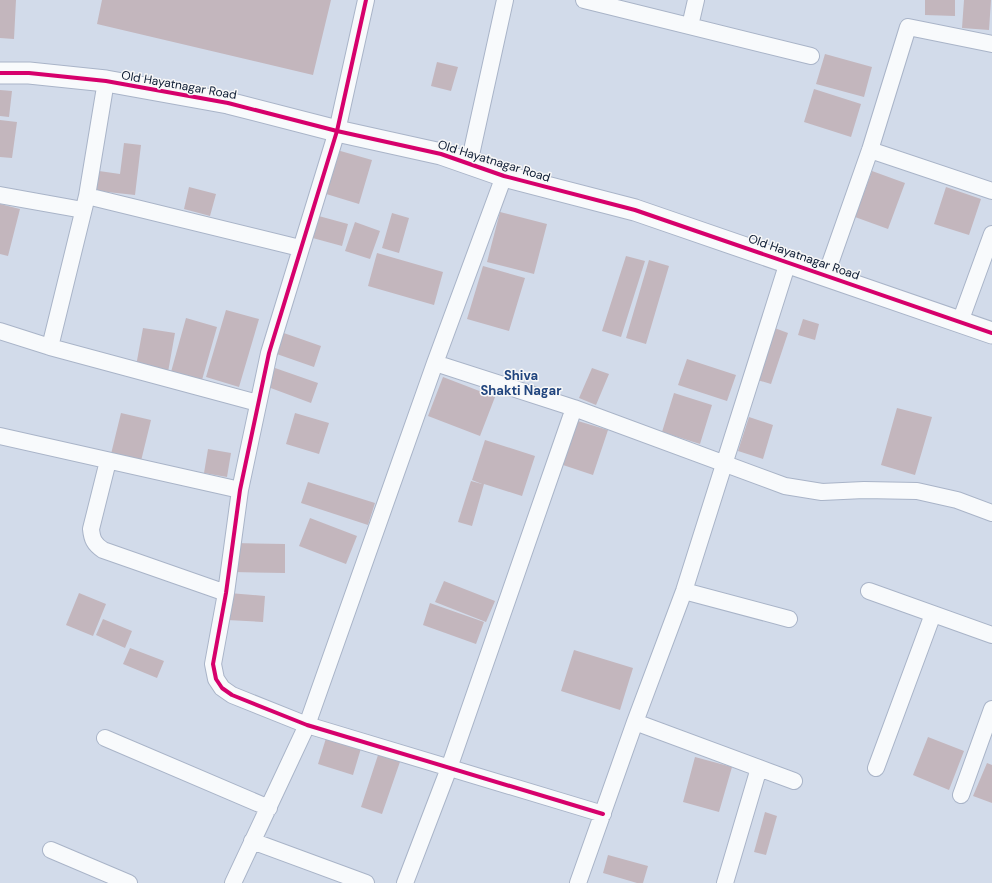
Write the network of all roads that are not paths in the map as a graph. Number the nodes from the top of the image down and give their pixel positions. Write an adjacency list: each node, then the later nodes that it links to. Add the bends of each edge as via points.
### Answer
1 (366, 0): 10 (street)
2 (505, 0): 12 (street)
3 (584, 0): 5 (street)
4 (696, 0): 5 (street)
5 (690, 26): 7 (street)
6 (992, 44): 11 (street, via 908,27)
7 (811, 56)
8 (0, 73): 9 (street, Old Hayatnagar Road, via 29,73)
9 (106, 81): 10 (street, Old Hayatnagar Road, via 228,103); 16 (street)
10 (337, 131): 12 (street, Old Hayatnagar Road, via 441,154); 18 (street)
11 (870, 150): 14 (street); 20 (street)
12 (469, 164): 13 (street, Old Hayatnagar Road)
13 (504, 176): 19 (street, Old Hayatnagar Road, via 635,210); 25 (street)
14 (992, 192)
15 (0, 195): 16 (street)
16 (85, 203): 18 (street); 24 (street)
17 (992, 234): 21 (street)
18 (300, 248): 26 (street, via 269,352)
19 (788, 262): 20 (street, Old Hayatnagar Road); 30 (street)
20 (826, 275): 21 (street, Old Hayatnagar Road)
21 (960, 322): 22 (street, Old Hayatnagar Road)
22 (992, 333)
23 (1, 335): 24 (street)
24 (50, 347): 26 (street)
25 (435, 363): 27 (street); 41 (street)
26 (258, 403): 31 (street)
27 (574, 408): 30 (street); 43 (street)
28 (0, 436): 29 (street)
29 (108, 461): 31 (street); 35 (street, via 91,529 95,544 103,550)
30 (724, 464): 32 (street, via 785,486 822,492 917,491 957,500); 33 (street)
31 (240, 490): 35 (street)
32 (992, 514)
33 (684, 591): 37 (street); 40 (street)
34 (869, 591): 36 (street)
35 (226, 593): 41 (street, via 213,664 216,679 222,688 232,695)
36 (933, 614): 38 (street); 45 (street)
37 (789, 619)
38 (992, 635)
39 (992, 709): 47 (street)
40 (635, 722): 44 (street); 49 (street)
41 (307, 726): 43 (street); 48 (street)
42 (105, 738): 48 (street)
43 (450, 768): 49 (street); 55 (street)
44 (759, 768): 46 (street); 57 (street)
45 (876, 768)
46 (794, 781)
47 (961, 795)
48 (269, 808): 50 (street)
49 (603, 814): 56 (street)
50 (252, 842): 53 (street); 54 (street)
51 (51, 850): 52 (street)
52 (129, 883)
53 (233, 883)
54 (366, 883)
55 (405, 883)
56 (578, 883)
57 (725, 883)

